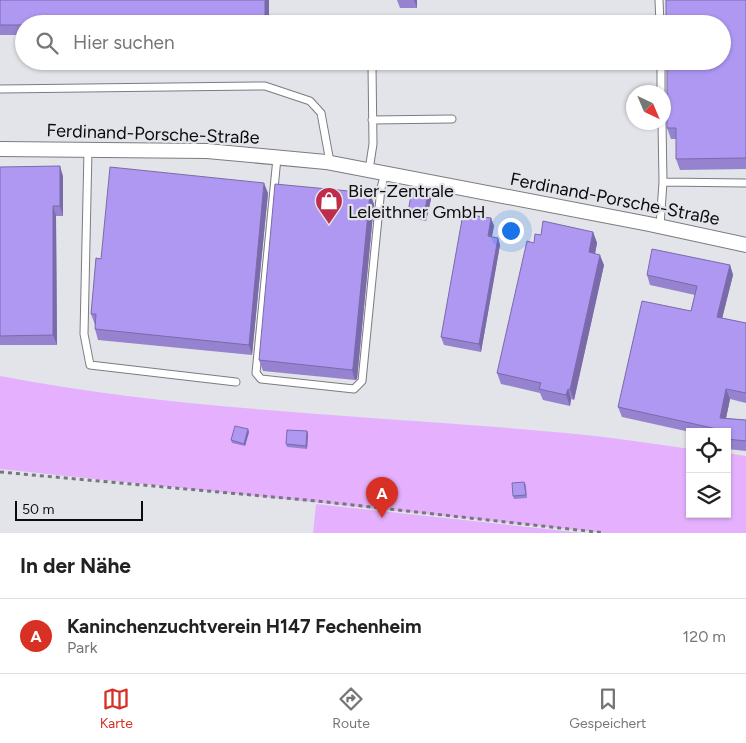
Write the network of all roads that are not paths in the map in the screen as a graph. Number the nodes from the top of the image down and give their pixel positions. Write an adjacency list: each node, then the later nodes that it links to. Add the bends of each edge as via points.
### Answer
1 (659, 0): 2 (lane)
2 (660, 15)
3 (372, 70): 7 (lane)
4 (661, 70): 5 (lane)
5 (661, 85)
6 (0, 89): 13 (lane, via 265,86 310,101 321,113)
7 (372, 120): 8 (lane); 14 (lane)
8 (452, 120)
9 (662, 130): 16 (lane)
10 (0, 149): 11 (street, Ferdinand-Porsche-Straße)
11 (88, 150): 12 (street, Ferdinand-Porsche-Straße, via 207,151); 20 (lane, via 84,334 90,364)
12 (277, 158): 13 (street, Ferdinand-Porsche-Straße); 15 (lane, via 256,374 261,378 354,389 362,381)
13 (330, 162): 14 (street, Ferdinand-Porsche-Straße)
14 (369, 170): 15 (street, Ferdinand-Porsche-Straße)
15 (384, 173): 18 (street, Ferdinand-Porsche-Straße)
16 (663, 182): 17 (lane); 18 (lane)
17 (746, 183)
18 (660, 226): 19 (street, Ferdinand-Porsche-Straße)
19 (746, 246)
20 (236, 382)

